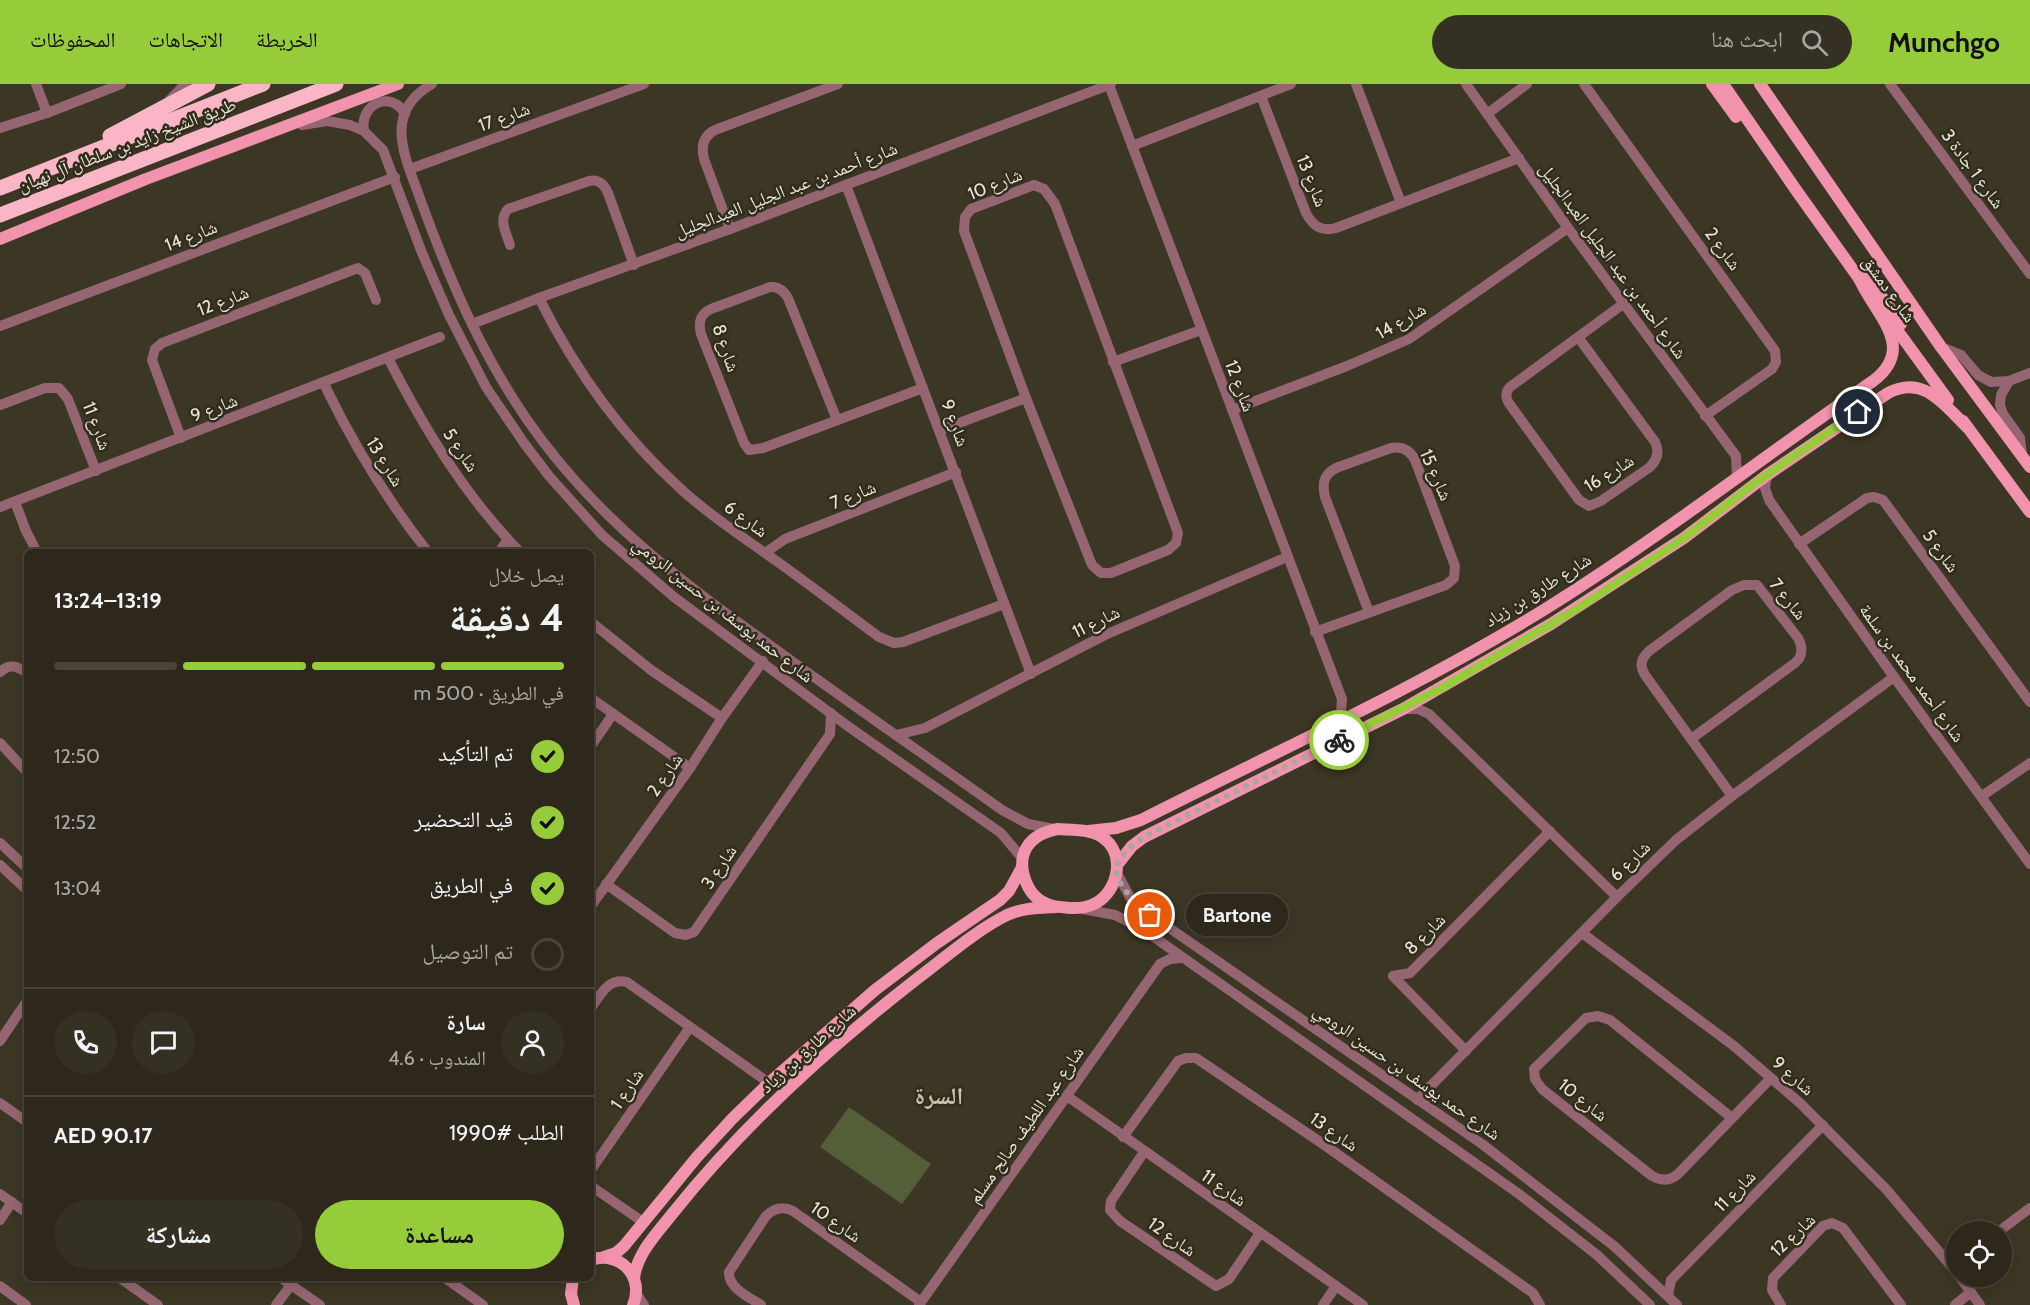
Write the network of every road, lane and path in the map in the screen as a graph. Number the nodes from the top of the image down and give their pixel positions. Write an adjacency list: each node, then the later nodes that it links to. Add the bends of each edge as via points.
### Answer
1 (36, 84): 24 (street)
2 (121, 84): 24 (street)
3 (184, 84): 23 (street)
4 (208, 84): 23 (highway)
5 (263, 84): 33 (highway, طريق الشيخ زايد بن سلطان آل نهيان)
6 (336, 84): 39 (highway, طريق الشيخ زايد بن سلطان آل نهيان)
7 (398, 84): 28 (main road)
8 (432, 84): 25 (street, via 416,96)
9 (644, 84): 34 (street, شارع 17)
10 (838, 84): 41 (street, via 707,135 704,159)
11 (1110, 84): 31 (street, شارع 12); 36 (street, شارع أحمد بن عبد الجليل العبدالجليل)
12 (1291, 84): 22 (street)
13 (1356, 84): 38 (street)
14 (1466, 84): 26 (street, شارع أحمد بن عبد الجليل العبدالجليل)
15 (1527, 84): 26 (street)
16 (1584, 84): 70 (street, شارع 2, via 1775,351 1772,369)
17 (1712, 84): 30 (main road, via 1743,126)
18 (1723, 84): 30 (main road, شارع دمشق)
19 (1732, 84): 58 (main road, via 1909,335)
20 (1760, 84): 57 (main road, شارع دمشق)
21 (1890, 84): 45 (street, شارع 1 جادة 3)
22 (1261, 96): 31 (street); 38 (street, شارع 13, via 1306,213 1316,226 1336,228)
23 (165, 105): 33 (highway)
24 (47, 113): 27 (street)
25 (405, 114): 29 (street, via 394,103 379,102 364,116); 34 (street, شارع حمد يوسف بن حسين الرومي, via 400,137)
26 (1487, 114): 32 (street, شارع أحمد بن عبد الجليل العبدالجليل)
27 (0, 128)
28 (269, 132): 29 (street, شارع حمد يوسف بن حسين الرومي, via 327,121 343,122); 42 (main road)
29 (364, 132): 35 (street, شارع حمد يوسف بن حسين الرومي, via 383,150)
30 (1759, 138): 46 (main road, شارع دمشق)
31 (1132, 146): 53 (street, شارع 12)
32 (1519, 158): 38 (street, شارع 13); 40 (street, شارع أحمد بن عبد الجليل العبدالجليل)
33 (69, 161): 37 (highway, طريق الشيخ زايد بن سلطان آل نهيان)
34 (410, 169): 51 (street, شارع حمد يوسف بن حسين الرومي)
35 (394, 177): 50 (street, شارع حمد يوسف بن حسين الرومي); 52 (street, شارع 14)
36 (846, 185): 41 (street, شارع أحمد بن عبد الجليل العبدالجليل); 65 (street, شارع 9)
37 (0, 188)
38 (1401, 203)
39 (0, 215)
40 (1568, 228): 49 (street, شارع أحمد بن عبد الجليل العبدالجليل); 69 (street, شارع 14, via 1409,339)
41 (730, 229): 44 (street, شارع أحمد بن عبد الجليل العبدالجليل)
42 (0, 239)
43 (510, 245): 44 (street, via 502,222 508,208 596,180 608,193)
44 (634, 265): 47 (street, شارع أحمد بن عبد الجليل العبدالجليل)
45 (2030, 274)
46 (1859, 278): 58 (main road, شارع دمشق); 64 (main road, شارع طارق بن زياد, via 1893,343 1889,365)
47 (539, 298): 51 (street, شارع أحمد بن عبد الجليل العبدالجليل); 100 (street, شارع 6, via 576,365 637,445 682,490)
48 (376, 300): 74 (street, شارع 12, via 365,273 358,268 162,342 152,360)
49 (1623, 304): 55 (street, شارع 16); 70 (street, شارع أحمد بن عبد الجليل العبدالجليل)
50 (449, 315): 54 (street); 56 (street, شارع حمد يوسف بن حسين الرومي)
51 (472, 324): 84 (street, شارع حمد يوسف بن حسين الرومي, via 529,423)
52 (0, 326)
53 (1202, 330): 60 (street); 69 (street, شارع 12)
54 (440, 337): 56 (street); 59 (street, شارع 9)
55 (1578, 337): 55 (street, شارع 16, via 1510,387 1506,396 1579,500 1589,506 1650,466 1658,450)
56 (464, 345): 87 (street, شارع حمد يوسف بن حسين الرومي, via 505,415)
57 (1941, 347): 62 (street, شارع دمشق, via 1961,355 1986,380); 75 (main road, شارع دمشق)
58 (1913, 352): 72 (main road, شارع دمشق)
59 (388, 358): 63 (street, شارع 9); 94 (street, شارع 5, via 436,444)
60 (1113, 362): 66 (street, شارع 10, via 1178,533 1174,546 1157,555 1111,573 1095,568); 66 (street, شارع 10, via 1047,192 1034,185 974,207 965,217 965,235)
61 (2030, 374): 62 (street)
62 (2009, 381): 75 (street, via 2000,405 2020,438)
63 (324, 384): 74 (street, شارع 9); 97 (street, شارع 13, via 377,481)
64 (1867, 385): 67 (main road, via 1875,389); 77 (main road, شارع طارق بن زياد)
65 (923, 388): 71 (street, شارع 8); 73 (street, شارع 9)
66 (1026, 398): 73 (street)
67 (1875, 400): 72 (main road, شارع طارق بن زياد, via 1901,387 1923,388); 81 (main road, شارع طارق بن زياد)
68 (0, 405): 79 (street, شارع 11, via 45,388 59,388 69,399)
69 (1232, 410): 101 (street, شارع 12)
70 (1705, 416): 76 (street, شارع أحمد بن عبد الجليل العبدالجليل)
71 (837, 420): 71 (street, شارع 8, via 759,450 748,449 701,334 703,314 770,287 782,290)
72 (1968, 428): 90 (main road, شارع دمشق)
73 (940, 430): 80 (street, شارع 9)
74 (181, 438): 79 (street, شارع 9)
75 (2022, 455): 78 (main road, شارع دمشق)
76 (1736, 456): 77 (street); 82 (street)
77 (1757, 464): 82 (main road, شارع طارق بن زياد)
78 (2030, 467)
79 (96, 471): 86 (street, شارع 9)
80 (956, 472): 100 (street, شارع 7, via 785,539); 102 (street, شارع 9)
81 (1767, 475): 83 (main road, شارع طارق بن زياد); 85 (street)
82 (1737, 478): 92 (main road, شارع طارق بن زياد)
83 (1744, 492): 85 (street); 93 (main road, شارع طارق بن زياد)
84 (587, 494): 87 (street); 89 (street, شارع حمد يوسف بن حسين الرومي)
85 (1768, 500): 95 (street, شارع أحمد محمد بن سلمة)
86 (15, 502): 88 (street, شارع 9); 96 (street)
87 (573, 505): 91 (street, شارع حمد يوسف بن حسين الرومي)
88 (0, 507)
89 (603, 510): 91 (street, via 593,512); 125 (street, شارع حمد يوسف بن حسين الرومي, via 677,578)
90 (2030, 512)
91 (589, 521): 108 (street, شارع حمد يوسف بن حسين الرومي, via 650,577)
92 (1676, 523): 93 (main road, via 1683,526); 103 (main road, شارع طارق بن زياد)
93 (1684, 538): 106 (main road, شارع طارق بن زياد)
94 (508, 539): 98 (street); 99 (street, شارع 5)
95 (1800, 544): 112 (street, شارع أحمد محمد بن سلمة); 115 (street, شارع 5, via 1867,498 1882,500)
96 (35, 549)
97 (426, 549)
98 (501, 549)
99 (517, 549)
100 (765, 553): 102 (street, شارع 6, via 889,642 912,640)
101 (1287, 557): 107 (street, شارع 12); 111 (street, شارع 11, via 1117,629)
102 (1004, 604): 111 (street, شارع 9)
103 (1542, 610): 106 (main road, via 1541,621); 117 (main road, شارع طارق بن زياد)
104 (1369, 612): 104 (street, شارع 15, via 1449,584 1456,575 1415,460 1401,447 1336,468 1323,483); 107 (street, شارع 15)
105 (594, 624): 120 (street, via 651,670)
106 (1551, 624): 116 (main road, شارع طارق بن زياد)
107 (1316, 632): 113 (street, شارع 12)
108 (763, 661): 119 (street, شارع حمد يوسف بن حسين الرومي); 120 (street, شارع 2)
109 (24, 671): 110 (street, via 15,666)
110 (0, 672)
111 (1031, 674): 123 (street, شارع 11)
112 (1894, 677): 134 (street, شارع 6); 135 (street, شارع أحمد محمد بن سلمة)
113 (1342, 699): 117 (street); 121 (street)
114 (594, 700): 118 (street)
115 (2030, 702)
116 (1403, 709): 139 (street, via 1429,714); 144 (main road, شارع طارق بن زياد, via 1144,837 1132,846)
117 (1363, 711): 121 (main road, شارع طارق بن زياد)
118 (613, 714): 127 (street); 131 (street)
119 (831, 714): 122 (street, شارع حمد يوسف بن حسين الرومي); 124 (street)
120 (722, 718): 131 (street, شارع 2)
121 (1337, 724): 138 (main road, شارع طارق بن زياد, via 1141,820)
122 (849, 727): 124 (street); 136 (street, شارع حمد يوسف بن حسين الرومي)
123 (925, 728): 125 (street, شارع 11); 129 (street, via 919,740)
124 (830, 734): 146 (street, شارع 3, via 694,932 675,933)
125 (896, 735): 129 (street, شارع حمد يوسف بن حسين الرومي)
126 (1691, 739): 126 (street, شارع 7, via 1644,673 1642,660 1732,590 1757,585 1798,638 1801,655); 134 (street, شارع 7)
127 (594, 742)
128 (0, 743): 132 (street)
129 (921, 753): 133 (street, شارع حمد يوسف بن حسين الرومي)
130 (2030, 763): 135 (street)
131 (690, 768): 146 (street, شارع 2)
132 (24, 769)
133 (966, 784): 136 (street, via 965,795); 137 (street, شارع حمد يوسف بن حسين الرومي, via 1020,820)
134 (1731, 796): 148 (street, شارع 6, via 1676,840)
135 (1982, 796): 143 (street, شارع أحمد محمد بن سلمة)
136 (955, 800): 141 (street, شارع حمد يوسف بن حسين الرومي, via 1001,834)
137 (1058, 830): 138 (main road); 141 (main road, via 1037,837 1028,846)
138 (1088, 831): 144 (main road, via 1109,844)
139 (1550, 831): 148 (street); 160 (street, شارع 8, via 1410,973 1393,976)
140 (0, 843): 142 (street)
141 (1022, 863): 150 (main road, via 1035,897); 162 (main road, شارع طارق بن زياد, via 1009,891 1000,900 875,990)
142 (24, 864)
143 (2030, 864)
144 (1117, 869): 151 (main road, via 1113,886 1105,897); 164 (street, شارع حمد يوسف بن حسين الرومي, via 1139,907)
145 (2, 872): 147 (street)
146 (606, 884): 149 (street, شارع 2)
147 (24, 888)
148 (1617, 897): 152 (street, شارع 6)
149 (594, 902)
150 (1056, 907): 151 (main road); 171 (main road, شارع طارق بن زياد, via 1008,915 945,957 806,1071)
151 (1082, 908): 153 (street, شارع حمد يوسف بن حسين الرومي, via 1123,918)
152 (1582, 933): 160 (street, شارع 6); 161 (street, شارع 9, via 1714,1030)
153 (1159, 942): 154 (street, شارع حمد يوسف بن حسين الرومي); 155 (street)
154 (1181, 958): 155 (street); 177 (street, شارع حمد يوسف بن حسين الرومي)
155 (1161, 964): 163 (street, شارع عبد اللطيف صالح مسلم)
156 (594, 1004): 158 (street, via 609,984 624,981)
157 (24, 1005): 159 (street)
158 (690, 1027): 162 (street); 175 (street, شارع 1)
159 (0, 1041)
160 (1466, 1051): 164 (street, شارع 6)
161 (1771, 1078): 166 (street, شارع 10); 168 (street, شارع 9)
162 (769, 1083): 169 (main road, شارع طارق بن زياد)
163 (1067, 1096): 170 (street, شارع 11); 204 (street, شارع عبد اللطيف صالح مسلم)
164 (1417, 1100): 174 (street, شارع حمد يوسف بن حسين الرومي)
165 (0, 1104): 167 (street)
166 (1732, 1118): 166 (street, شارع 10, via 1676,1176 1660,1179 1542,1089 1534,1069 1586,1018 1601,1016)
167 (24, 1120)
168 (1823, 1125): 189 (street, شارع 9); 192 (street, شارع 11)
169 (716, 1136): 171 (main road, via 718,1149); 173 (main road, شارع طارق بن زياد)
170 (1123, 1137): 172 (street, شارع 11); 214 (street, شارع 13, via 1178,1061 1199,1059 1533,1293)
171 (730, 1148): 176 (main road, شارع طارق بن زياد)
172 (1144, 1152): 188 (street, شارع 11); 188 (street, شارع 12, via 1111,1201 1110,1210 1120,1221 1216,1286 1225,1283)
173 (697, 1156): 176 (main road, via 709,1156); 186 (main road, شارع طارق بن زياد)
174 (1510, 1165): 177 (street, via 1511,1177); 178 (street, شارع حمد يوسف بن حسين الرومي)
175 (594, 1166)
176 (710, 1169): 191 (main road, شارع طارق بن زياد, via 643,1254)
177 (1499, 1180): 181 (street, شارع حمد يوسف بن حسين الرومي)
178 (1532, 1182): 181 (street, via 1522,1183); 196 (street, شارع حمد يوسف بن حسين الرومي)
179 (594, 1188): 186 (street)
180 (0, 1194): 182 (street)
181 (1519, 1194): 215 (street, شارع حمد يوسف بن حسين الرومي, via 1597,1255)
182 (12, 1202): 184 (street); 185 (street)
183 (2030, 1208): 187 (street)
184 (24, 1211)
185 (0, 1220)
186 (643, 1222): 190 (main road, شارع طارق بن زياد, via 619,1251)
187 (2012, 1222)
188 (1260, 1233): 199 (street, شارع 11)
189 (1946, 1257)
190 (595, 1259): 191 (main road, via 620,1262)
191 (634, 1278): 203 (main road)
192 (1671, 1280): 196 (street); 202 (street)
193 (124, 1281): 206 (street)
194 (285, 1281): 197 (street)
195 (449, 1281): 209 (street)
196 (1655, 1282): 202 (street, شارع حمد يوسف بن حسين الرومي)
197 (291, 1285): 207 (street); 208 (street)
198 (0, 1286): 205 (street)
199 (1336, 1286): 212 (street); 213 (street, شارع 11)
200 (1967, 1287): 201 (street)
201 (1971, 1292): 219 (street); 220 (street)
202 (1668, 1296): 216 (street, شارع حمد يوسف بن حسين الرومي)
203 (635, 1299): 210 (street)
204 (920, 1304): 211 (street, شارع 10, via 793,1211 782,1208 766,1216 729,1272 732,1285)
205 (26, 1305)
206 (158, 1305)
207 (276, 1305)
208 (320, 1305)
209 (483, 1305)
210 (644, 1305)
211 (760, 1305)
212 (1323, 1305)
213 (1364, 1305)
214 (1540, 1305)
215 (1650, 1305)
216 (1677, 1305)
217 (1781, 1305): 218 (street, شارع 12, via 1772,1290 1773,1278 1823,1226 1832,1223 1843,1228)
218 (1901, 1305)
219 (1954, 1305)
220 (1980, 1305)

